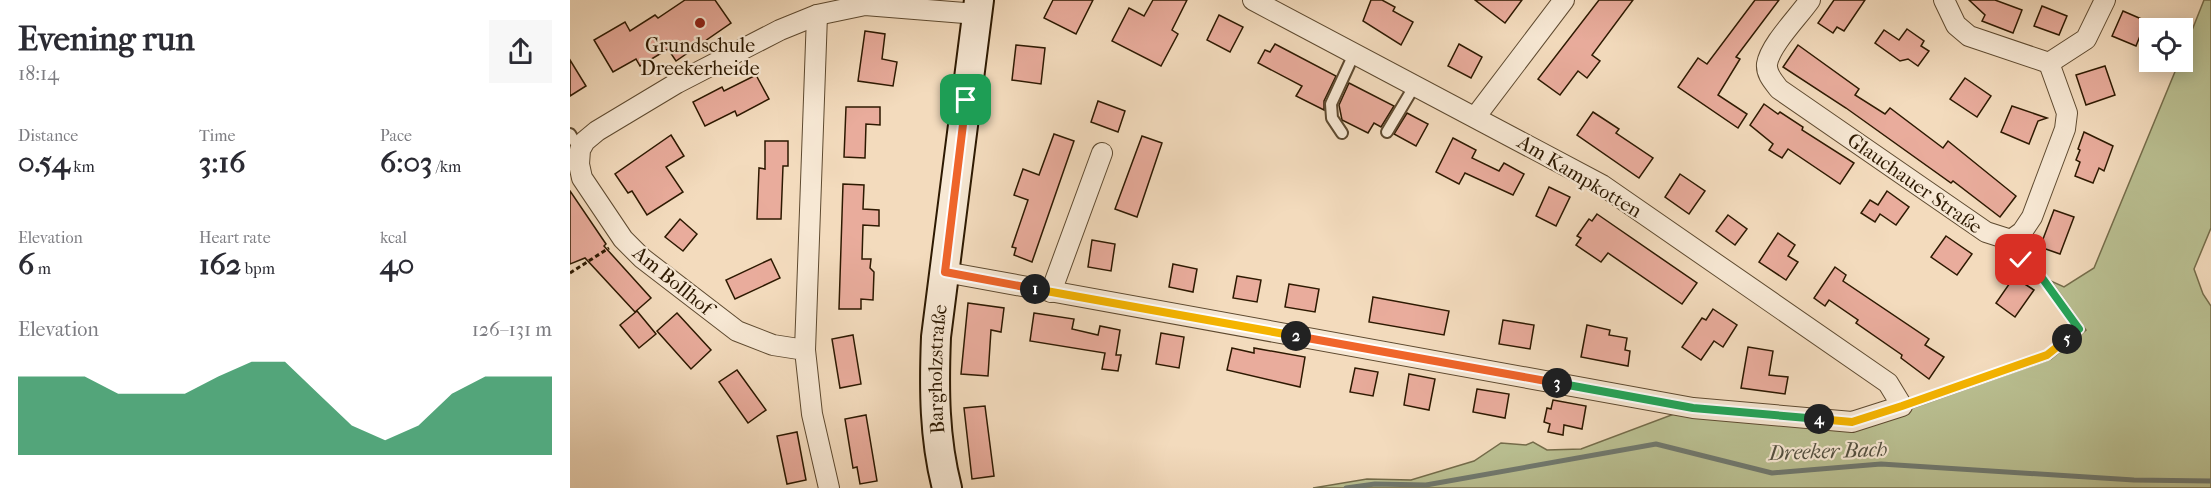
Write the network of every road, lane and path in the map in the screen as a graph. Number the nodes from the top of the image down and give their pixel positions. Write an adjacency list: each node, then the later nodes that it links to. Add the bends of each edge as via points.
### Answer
1 (1253, 0): 8 (street, Am Kampkotten)
2 (1564, 0): 11 (street)
3 (1810, 0): 17 (street, Glauchauer Straße, via 1774,48 1767,64 1769,78 1779,89 1986,232)
4 (1944, 0): 9 (street, via 1956,25 1969,36)
5 (2105, 0): 9 (street, via 2086,39)
6 (978, 7): 7 (street, Am Bollhof, via 865,5); 18 (main road, Bargholzstraße)
7 (817, 15): 14 (street, Am Bollhof, via 677,83 585,141); 21 (street)
8 (1354, 54): 10 (street, Am Kampkotten); 13 (lane, via 1331,104 1332,118)
9 (2049, 63): 17 (street, via 2067,113 2065,129 2032,217)
10 (1415, 85): 11 (street, Am Kampkotten); 12 (lane)
11 (1476, 117): 22 (street, Am Kampkotten, via 1602,184 1888,383)
12 (1387, 132)
13 (1342, 133)
14 (575, 142): 16 (street, Am Bollhof, via 582,178)
15 (1102, 153): 20 (street)
16 (623, 239): 19 (path); 21 (street, Am Bollhof, via 737,331 773,345)
17 (2011, 240): 22 (path, via 2021,260 2040,275 2079,329 2047,355)
18 (945, 272): 20 (street); 24 (main road, Bargholzstraße, via 934,385 937,435)
19 (570, 273)
20 (1052, 292): 22 (street, via 1693,408 1852,422)
21 (805, 350): 23 (street, via 813,414)
22 (1902, 406)
23 (829, 488)
24 (947, 488)

